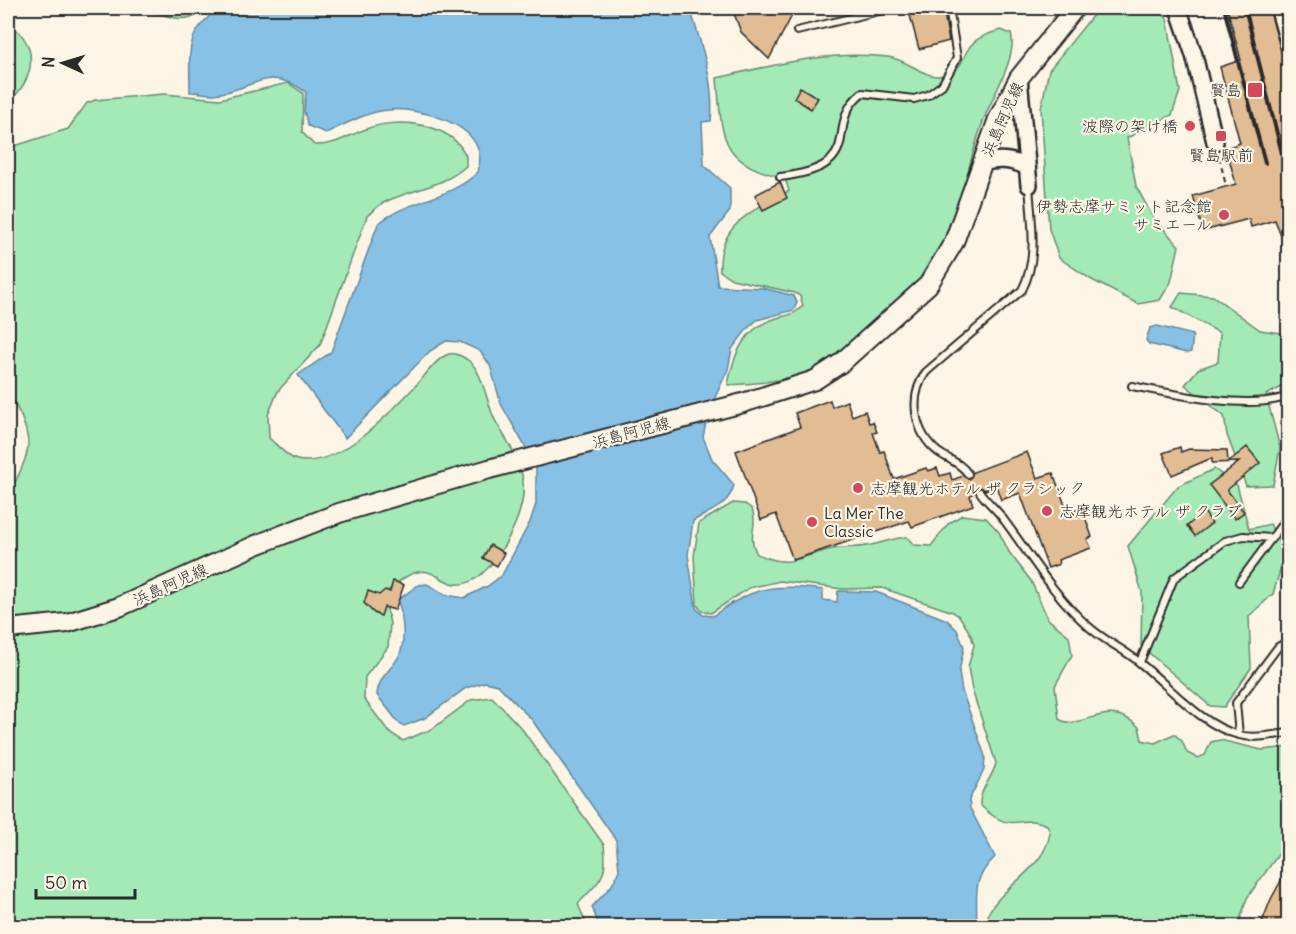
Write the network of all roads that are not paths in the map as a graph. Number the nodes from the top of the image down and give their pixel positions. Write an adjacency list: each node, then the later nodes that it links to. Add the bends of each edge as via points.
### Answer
1 (891, 8): 6 (lane)
2 (949, 8): 12 (lane, via 957,58 942,85 914,99 862,93 853,102 832,161 798,175)
3 (1075, 8): 8 (main road, 浜島阿児線)
4 (1178, 8): 9 (street)
5 (1281, 8): 7 (highway)
6 (797, 31)
7 (1288, 33)
8 (1019, 78): 10 (main road, 浜島阿児線, via 998,119); 11 (street)
9 (1215, 142)
10 (983, 163): 11 (street, via 1012,160); 21 (main road, 浜島阿児線, via 954,243 928,285 840,363 815,380 339,513 256,545 119,607 67,623)
11 (1026, 166): 13 (street)
12 (780, 177)
13 (1029, 184): 16 (lane, via 1033,258 1022,290 926,372 916,390 915,409 925,439 936,451 963,466)
14 (1132, 386): 15 (lane, via 1185,397 1274,402)
15 (1288, 396)
16 (968, 474)
17 (980, 492): 23 (lane, via 1086,625)
18 (1288, 516): 19 (lane)
19 (1272, 538): 20 (lane); 23 (lane, via 1243,536 1225,541 1174,578)
20 (1239, 582)
21 (8, 629)
22 (1288, 642): 25 (lane, via 1278,647 1236,703)
23 (1140, 662): 25 (lane, via 1167,689 1221,729)
24 (1288, 733): 25 (lane)
25 (1239, 735)

